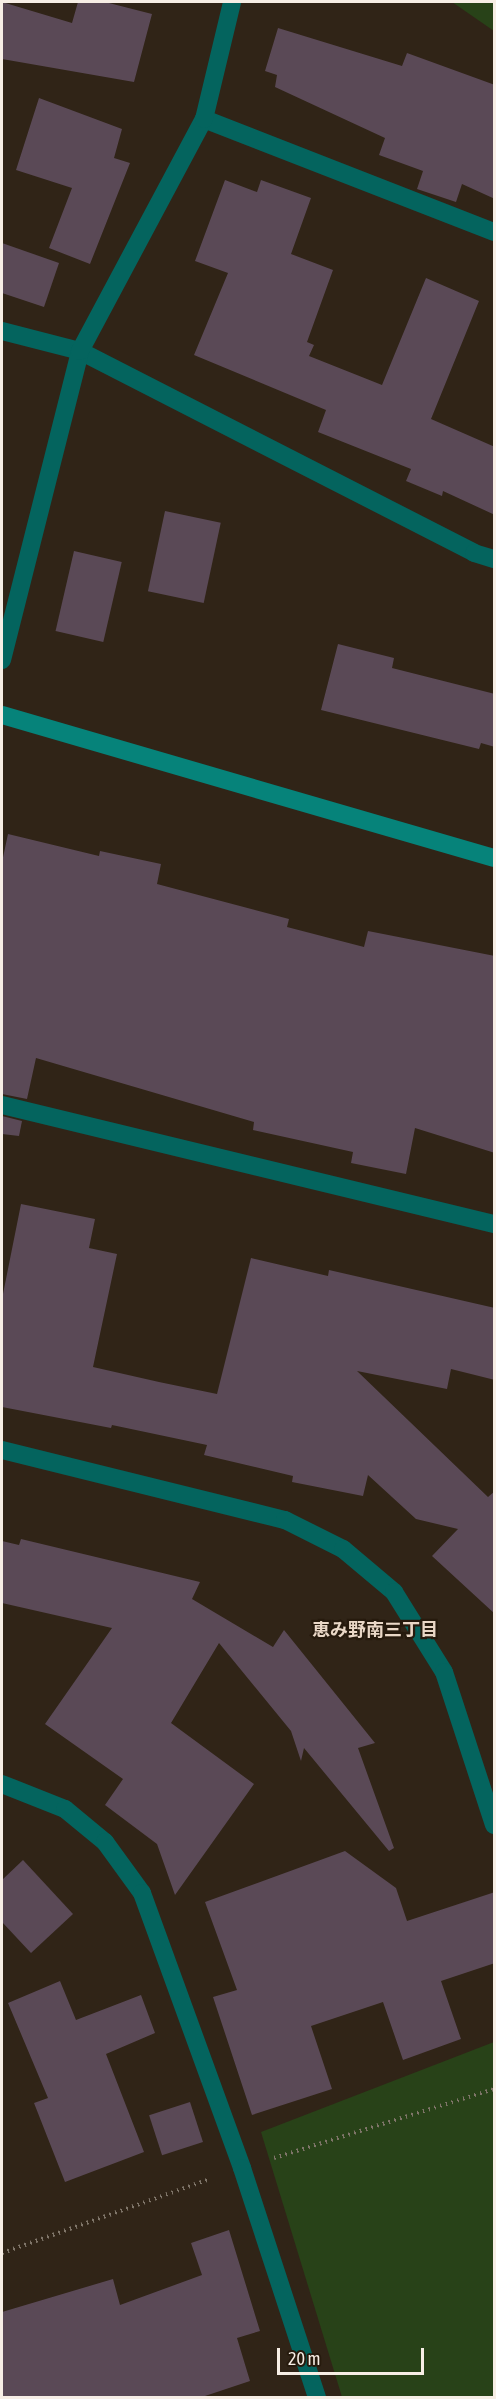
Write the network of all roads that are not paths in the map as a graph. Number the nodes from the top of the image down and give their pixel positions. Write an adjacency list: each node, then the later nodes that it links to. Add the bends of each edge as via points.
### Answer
1 (232, 2): 2 (street)
2 (204, 119): 3 (street); 5 (street)
3 (495, 232)
4 (2, 331): 5 (street)
5 (80, 351): 6 (street, via 474,553); 7 (street)
6 (495, 559)
7 (2, 660)
8 (2, 715): 9 (street)
9 (495, 858)
10 (2, 1105): 11 (street)
11 (495, 1224)
12 (2, 1450): 14 (street, via 285,1520 343,1549 394,1592 444,1672)
13 (2, 1784): 15 (street, via 64,1809 105,1842 142,1893 242,2168)
14 (495, 1825)
15 (317, 2397)

